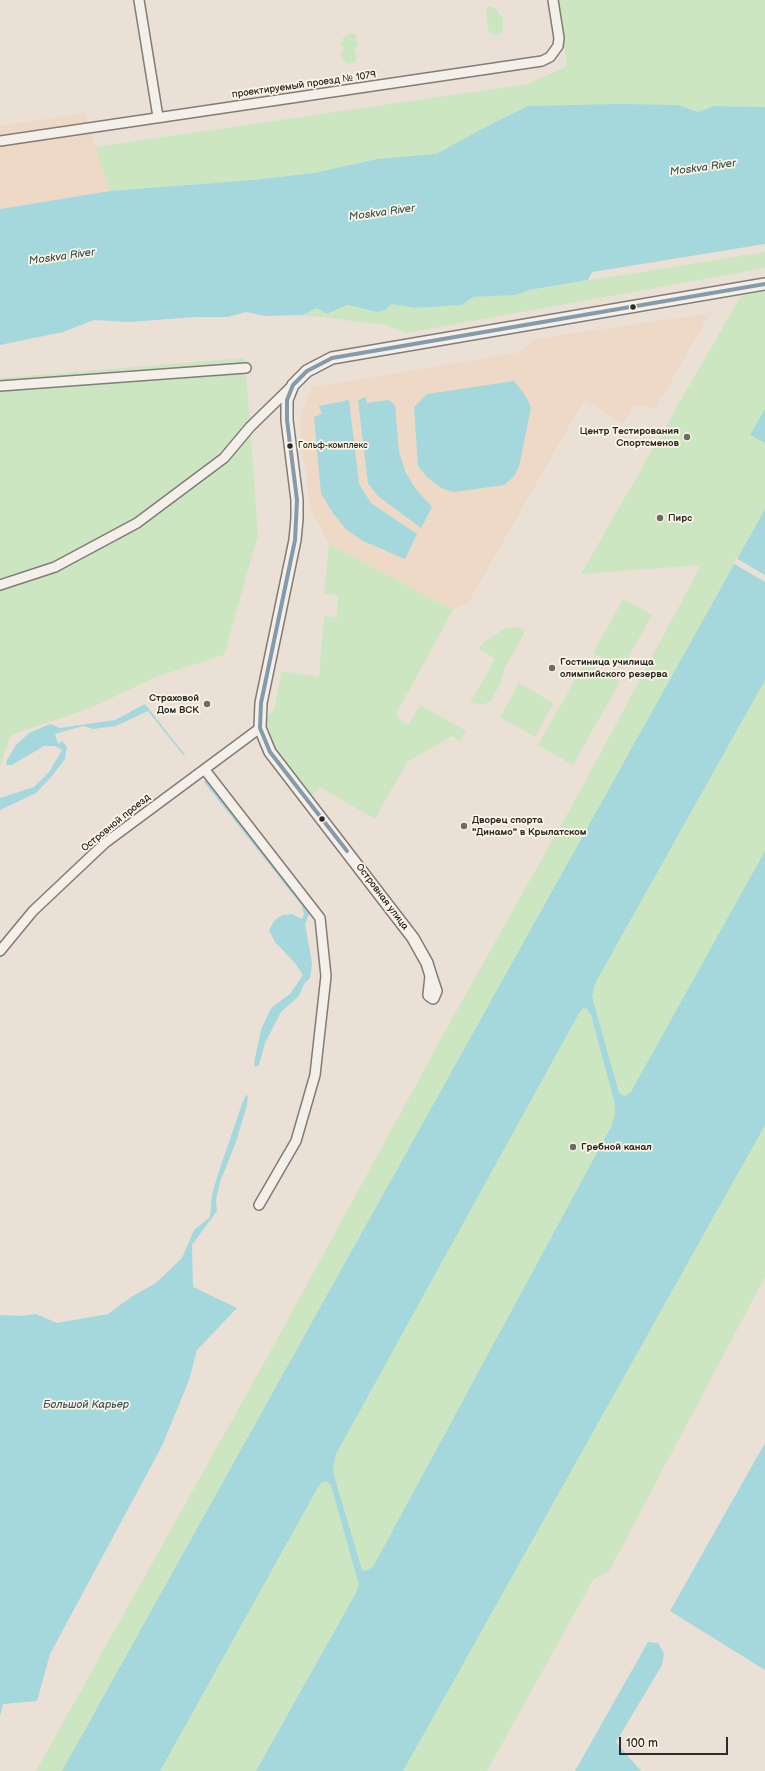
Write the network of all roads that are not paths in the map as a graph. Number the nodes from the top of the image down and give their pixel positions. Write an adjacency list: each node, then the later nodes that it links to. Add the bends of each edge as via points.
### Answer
1 (139, 0): 3 (street)
2 (553, 0): 3 (street, проектируемый проезд № 1079, via 558,46 550,57 542,61)
3 (158, 117): 4 (street, проектируемый проезд № 1079)
4 (0, 141)
5 (765, 284): 6 (street, Островная улица, via 354,353)
6 (317, 364): 7 (street); 9 (street, Островная улица)
7 (304, 365)
8 (246, 368): 10 (street)
9 (293, 385): 11 (street, via 250,427 224,458 137,523 55,567); 12 (street, Островная улица, via 287,400 287,420 297,519 261,703)
10 (0, 386)
11 (0, 585)
12 (260, 728): 13 (street, Островной проезд); 15 (street, Островная улица, via 270,752 413,938 427,963)
13 (205, 770): 14 (street, Островной проезд, via 105,843 32,911); 16 (street, via 320,918 326,976 315,1075 296,1141)
14 (0, 951)
15 (436, 991)
16 (259, 1205)

